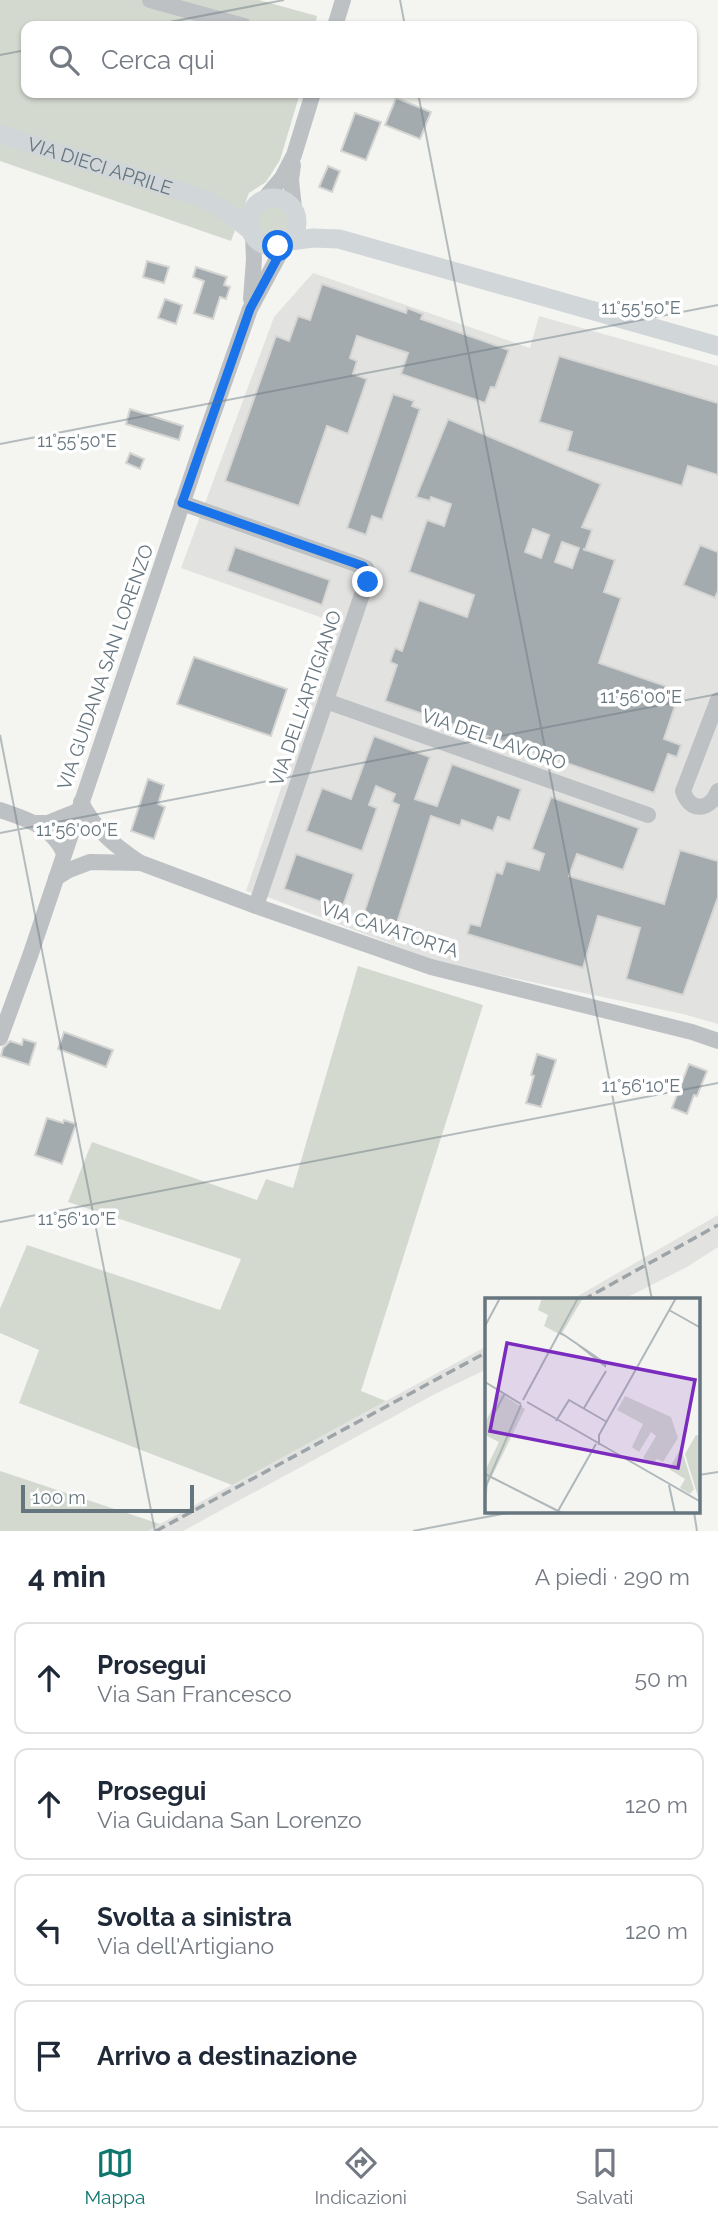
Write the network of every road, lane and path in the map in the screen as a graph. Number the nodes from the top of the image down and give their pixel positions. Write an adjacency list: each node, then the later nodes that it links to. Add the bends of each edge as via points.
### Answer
1 (150, 0): 3 (street)
2 (343, 0): 4 (street)
3 (226, 21)
4 (337, 21)
5 (311, 98): 7 (street)
6 (0, 134): 8 (main road, VIA DIECI APRILE)
7 (293, 155): 9 (street, via 282,178); 10 (street)
8 (202, 198): 9 (main road, VIA DIECI APRILE); 11 (main road, VIA DIECI APRILE)
9 (260, 201): 10 (main road, via 280,198); 11 (main road, via 250,215)
10 (295, 211): 12 (main road); 13 (main road, via 297,228)
11 (252, 233): 13 (main road, via 271,247); 14 (street)
12 (339, 239): 13 (main road); 15 (main road)
13 (287, 242): 14 (street)
14 (250, 309): 16 (street, VIA GUIDANA SAN LORENZO)
15 (718, 346)
16 (182, 503): 18 (street, VIA DELL'ARTIGIANO, via 366,568 369,578); 20 (street, VIA GUIDANA SAN LORENZO)
17 (718, 699): 19 (street, via 683,791 691,805 702,807 712,803)
18 (326, 701): 22 (street, VIA DEL LAVORO); 29 (street, VIA DELL'ARTIGIANO)
19 (718, 791)
20 (80, 807): 23 (street, via 48,823); 24 (street); 25 (street, VIA GUIDANA SAN LORENZO)
21 (0, 810): 23 (street)
22 (648, 815)
23 (37, 823): 25 (street)
24 (102, 834): 25 (street, via 87,832); 27 (street)
25 (67, 845): 26 (street); 28 (street, VIA GUIDANA SAN LORENZO)
26 (96, 862): 27 (street, VIA CAVATORTA); 28 (street, VIA CAVATORTA)
27 (141, 863): 29 (street, VIA CAVATORTA)
28 (56, 878): 30 (street, VIA GUIDANA SAN LORENZO)
29 (256, 906): 31 (street, VIA CAVATORTA, via 431,967)
30 (0, 1038)
31 (718, 1041)

